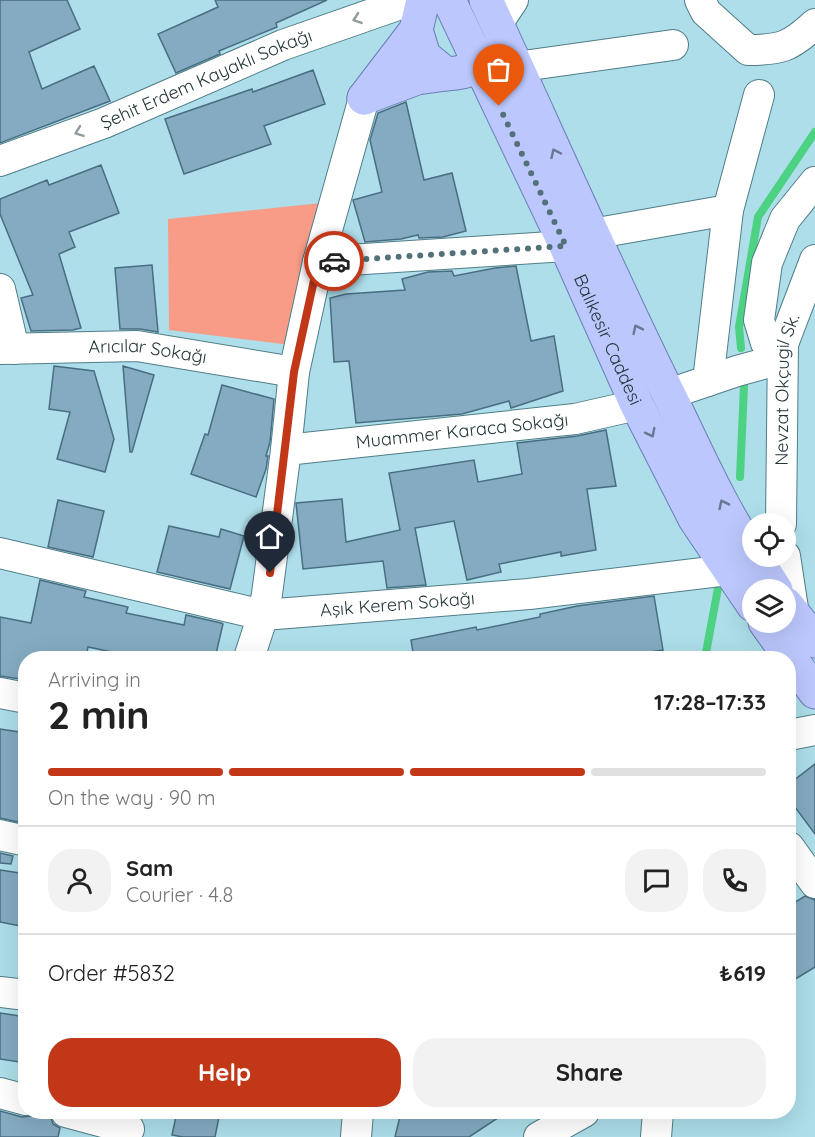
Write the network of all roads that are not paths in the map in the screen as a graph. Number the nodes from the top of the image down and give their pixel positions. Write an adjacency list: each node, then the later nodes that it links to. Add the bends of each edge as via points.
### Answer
1 (449, 0): 7 (main road, Balıkesir Caddesi)
2 (700, 0): 5 (street, via 706,12 748,50 787,46)
3 (498, 8): 7 (main road, via 495,53); 8 (main road, Balıkesir Caddesi)
4 (417, 10): 9 (main road, via 424,56); 11 (main road); 12 (street, Şehit Erdem Kayaklı Sokağı, one-way to 12, via 283,45 104,123)
5 (815, 24)
6 (673, 45): 8 (street)
7 (480, 66): 9 (main road); 15 (main road, Balıkesir Caddesi)
8 (516, 67): 15 (main road, Balıkesir Caddesi, one-way to 8)
9 (446, 74): 11 (main road, via 417,78)
10 (759, 95): 14 (street)
11 (363, 98): 17 (street)
12 (0, 161)
13 (815, 182): 20 (street, via 785,219 767,263 759,320 766,343)
14 (728, 210): 15 (street); 22 (street)
15 (579, 240): 17 (street); 23 (main road, Balıkesir Caddesi, one-way to 15); 24 (main road, Balıkesir Caddesi)
16 (815, 260): 20 (street, Nevzat Okçugil Sk.)
17 (318, 262): 21 (street)
18 (0, 289): 19 (street)
19 (7, 349): 21 (street, Arıcılar Sokağı, via 137,346)
20 (781, 359): 22 (street); 26 (street, Nevzat Okçugil Sk.)
21 (294, 372): 25 (street)
22 (708, 381): 23 (street)
23 (669, 394): 27 (main road, Balıkesir Caddesi, one-way to 23)
24 (637, 405): 25 (street, Muammer Karaca Sokağı, via 575,419); 29 (main road, Balıkesir Caddesi, one-way to 29, via 695,519)
25 (286, 450): 31 (street)
26 (781, 513)
27 (742, 551)
28 (0, 553): 31 (street, Aşık Kerem Sokağı)
29 (742, 558)
30 (742, 560): 31 (street, Aşık Kerem Sokağı, via 529,594)
31 (263, 615): 35 (street)
32 (796, 623): 34 (main road, Balıkesir Caddesi)
33 (790, 633): 36 (main road, Balıkesir Caddesi)
34 (815, 641)
35 (251, 651)
36 (815, 692)
37 (0, 693): 38 (street)
38 (18, 696)
39 (815, 730): 40 (street)
40 (796, 734)
41 (0, 835): 42 (street)
42 (18, 839)
43 (796, 857): 44 (street)
44 (815, 883)
45 (0, 992): 46 (street)
46 (18, 994)
47 (0, 1093): 48 (street)
48 (18, 1098)
49 (98, 1119): 53 (street)
50 (357, 1119): 54 (street)
51 (571, 1119): 55 (street)
52 (657, 1119): 56 (street)
53 (130, 1126)
54 (356, 1137)
55 (539, 1137)
56 (656, 1137)

